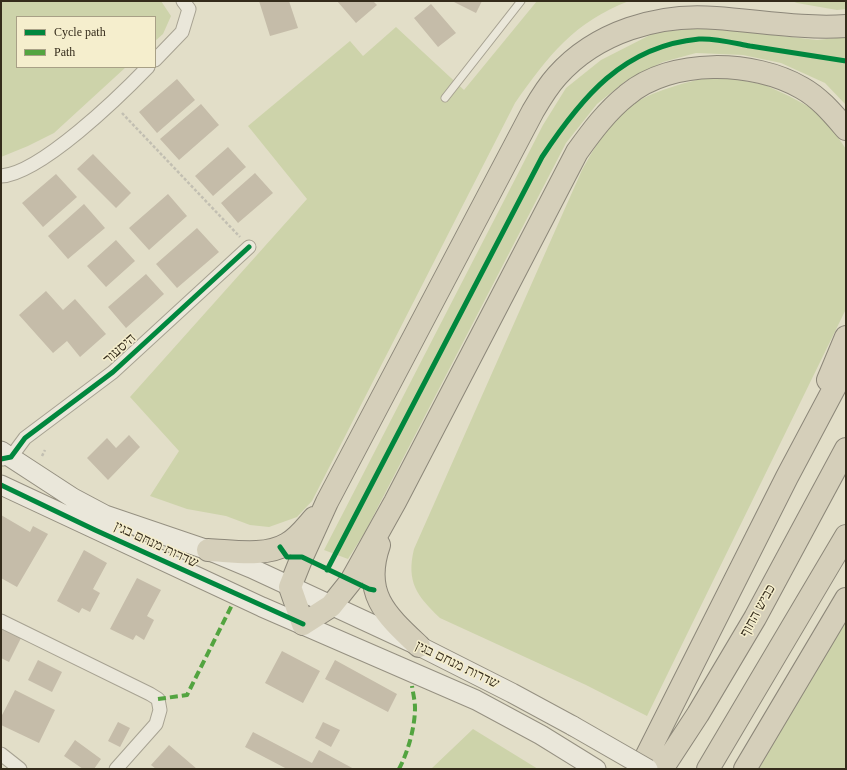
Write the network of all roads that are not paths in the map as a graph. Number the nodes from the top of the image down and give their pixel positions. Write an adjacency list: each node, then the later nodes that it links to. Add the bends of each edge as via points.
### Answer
1 (184, 1): 4 (street, via 188,9 182,32)
2 (521, 1): 6 (lane)
3 (846, 26): 16 (highway, via 811,26 697,17 658,21 633,27 612,36 573,61 557,76 533,111)
4 (156, 59)
5 (147, 68): 8 (street, via 112,102 40,161)
6 (445, 98)
7 (846, 130): 17 (highway, via 830,110 802,88 778,77 750,70 715,66 683,70 652,79 627,94 598,123 577,152)
8 (1, 176)
9 (249, 247): 13 (street, היסעור, via 113,372 24,438)
10 (846, 337): 14 (highway)
11 (846, 366): 14 (highway)
12 (846, 449): 32 (highway, כביש החוף, via 755,618)
13 (4, 456): 19 (main road, שדרות מנחם בגין, via 105,515)
14 (787, 477): 30 (highway)
15 (1, 485): 24 (main road, שדרות מנחם בגין)
16 (327, 502): 19 (highway, via 300,533 280,548 246,552); 20 (highway)
17 (395, 502): 22 (highway, via 351,581); 25 (highway, via 376,554 372,573 374,590 391,619)
18 (846, 536): 33 (highway)
19 (208, 550): 20 (main road, שדרות מנחם בגין)
20 (290, 587): 22 (main road, שדרות מנחם בגין); 24 (highway)
21 (846, 599): 34 (highway)
22 (331, 606): 24 (highway); 25 (main road, שדרות מנחם בגין)
23 (1, 620): 28 (street, via 158,699 160,710 156,724)
24 (303, 624): 29 (main road, שדרות מנחם בגין, via 476,700 541,735)
25 (419, 646): 31 (main road, שדרות מנחם בגין, bridge, via 512,693)
26 (1, 754): 27 (street)
27 (20, 769)
28 (116, 769)
29 (596, 769)
30 (640, 769)
31 (648, 769)
32 (662, 769)
33 (708, 769)
34 (745, 769)

